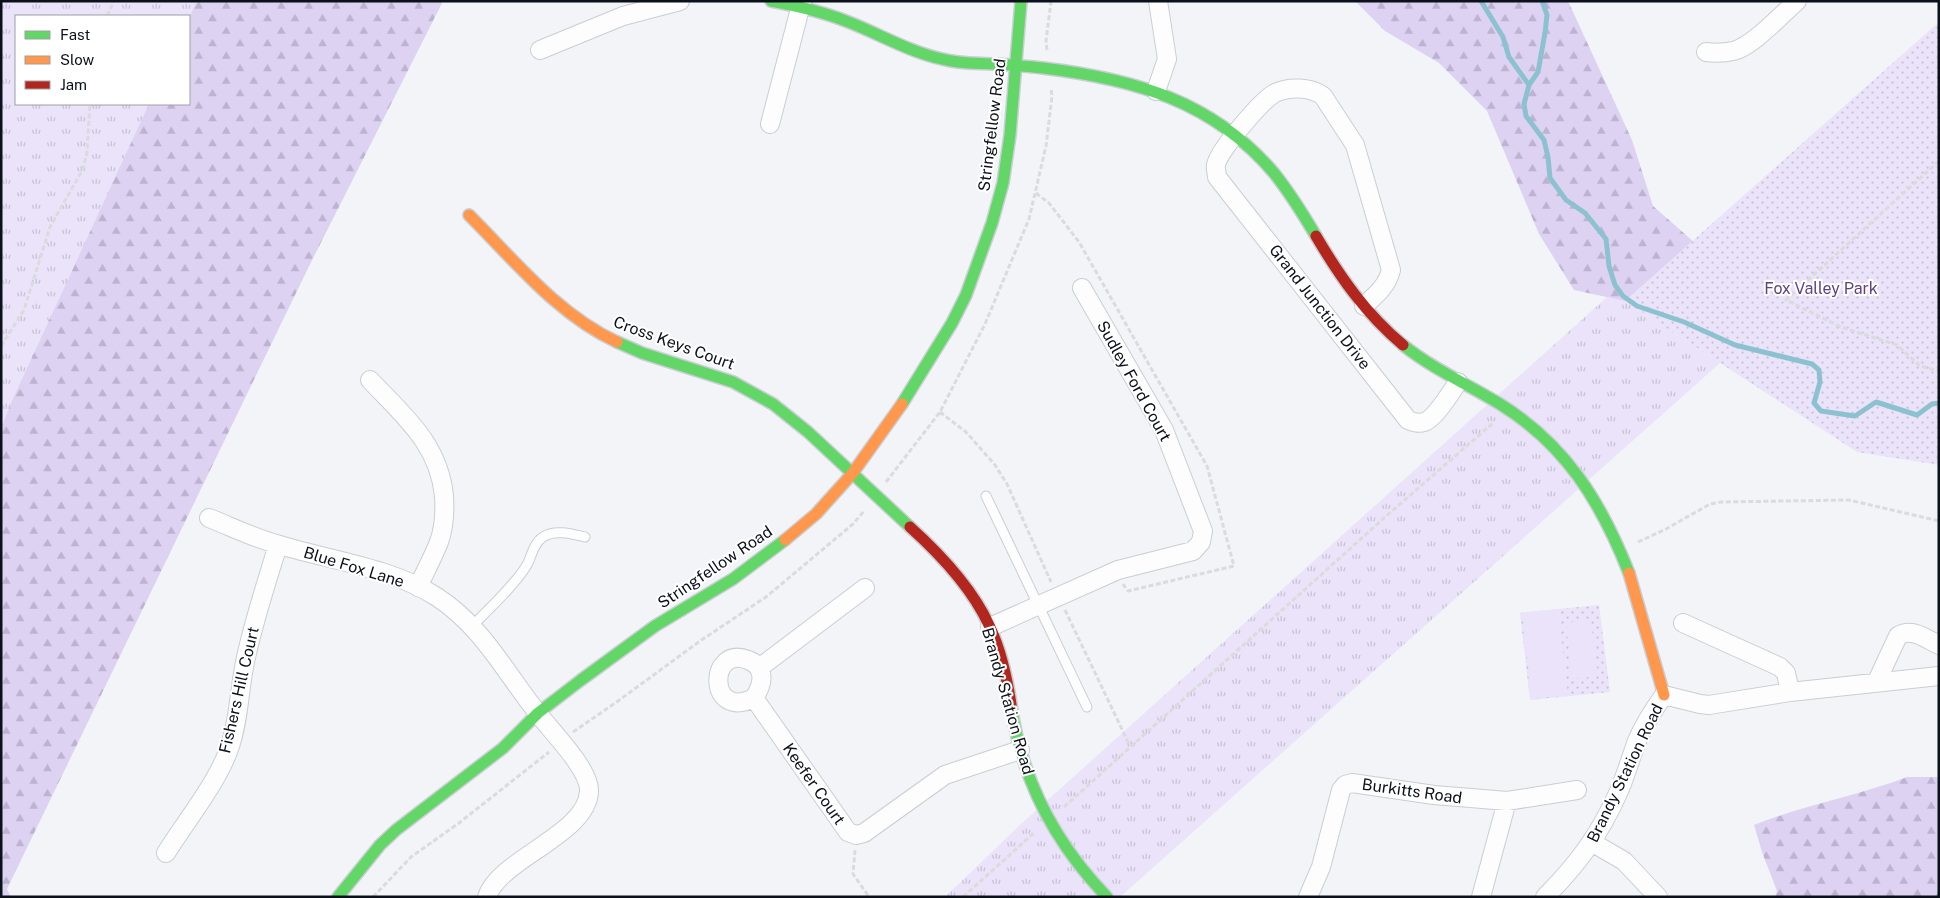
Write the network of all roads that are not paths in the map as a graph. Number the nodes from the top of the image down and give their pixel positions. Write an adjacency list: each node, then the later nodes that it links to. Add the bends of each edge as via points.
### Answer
1 (680, 1): 7 (street, via 623,16)
2 (771, 1): 6 (street, Brandy Station Road)
3 (1022, 1): 9 (street, Stringfellow Road)
4 (1158, 1): 10 (street, via 1167,59)
5 (1797, 1): 8 (street, via 1747,45 1734,51)
6 (801, 5): 9 (street, Brandy Station Road, via 914,52 946,60); 11 (street)
7 (540, 50)
8 (1706, 52)
9 (1016, 66): 10 (street, Brandy Station Road, via 1108,78); 18 (street, Stringfellow Road, via 1004,183 966,294 908,395)
10 (1156, 91): 12 (street, Brandy Station Road, via 1211,119)
11 (770, 124)
12 (1234, 135): 15 (street, Brandy Station Road, via 1262,159 1293,196 1341,278); 15 (street, Grand Junction Drive, via 1266,99 1277,92 1306,88 1323,96 1355,145 1391,270 1380,291); 17 (street, Grand Junction Drive, via 1218,159 1215,167 1217,177 1408,420 1424,422 1432,417)
13 (469, 215): 18 (street, Cross Keys Court, via 556,302 592,328 637,350 759,394)
14 (1082, 288): 25 (street, Sudley Ford Court, via 1164,430 1203,531 1201,542 1193,551 1118,570)
15 (1364, 306): 17 (street, Brandy Station Road, via 1397,340)
16 (370, 380): 23 (street, via 419,432 432,452 441,476 444,501 442,527)
17 (1458, 382): 34 (street, Brandy Station Road, via 1509,410 1538,433 1575,470 1593,494 1620,545)
18 (852, 474): 28 (street, Brandy Station Road, via 941,558); 37 (street, Stringfellow Road, via 816,514 777,547 655,626)
19 (986, 496): 25 (lane)
20 (209, 518): 22 (street, Blue Fox Lane)
21 (585, 537): 27 (lane, via 555,533 542,538 521,574)
22 (278, 545): 23 (street, Blue Fox Lane, via 391,575); 42 (street, Fishers Hill Court, via 251,635 229,749 214,780)
23 (418, 587): 27 (street, Blue Fox Lane, via 438,598)
24 (865, 588): 30 (street)
25 (1038, 606): 28 (street, Sudley Ford Court); 36 (lane)
26 (1684, 623): 33 (street, via 1780,667 1786,673)
27 (471, 627): 37 (street, Blue Fox Lane, via 501,661)
28 (990, 627): 38 (street, Brandy Station Road, via 1008,686)
29 (1939, 645): 32 (street, via 1913,632 1898,636)
30 (759, 668): 35 (street, via 763,678); 35 (street, via 749,660 738,658 728,661 717,678 725,697 744,703)
31 (1939, 676): 32 (street)
32 (1877, 681): 33 (street)
33 (1790, 692): 34 (street, via 1709,705)
34 (1664, 695): 41 (street, Brandy Station Road, via 1649,716 1620,790)
35 (754, 698): 38 (street, Keefer Court, via 848,832 856,835 864,833 945,775)
36 (1086, 706)
37 (538, 713): 43 (street, Stringfellow Road, via 503,748 396,830); 44 (street, Blue Fox Lane, via 585,772 589,790 585,806 574,821 499,879)
38 (1020, 750): 45 (street, Brandy Station Road, via 1048,818 1072,857)
39 (1577, 790): 40 (street, Burkitts Road)
40 (1507, 802): 46 (street, Burkitts Road, via 1352,783 1345,785 1341,790 1322,867); 47 (street)
41 (1592, 843): 48 (street, Brandy Station Road); 49 (street, via 1624,861)
42 (166, 852)
43 (338, 897)
44 (488, 897)
45 (1108, 897)
46 (1308, 897)
47 (1481, 897)
48 (1545, 897)
49 (1658, 897)

